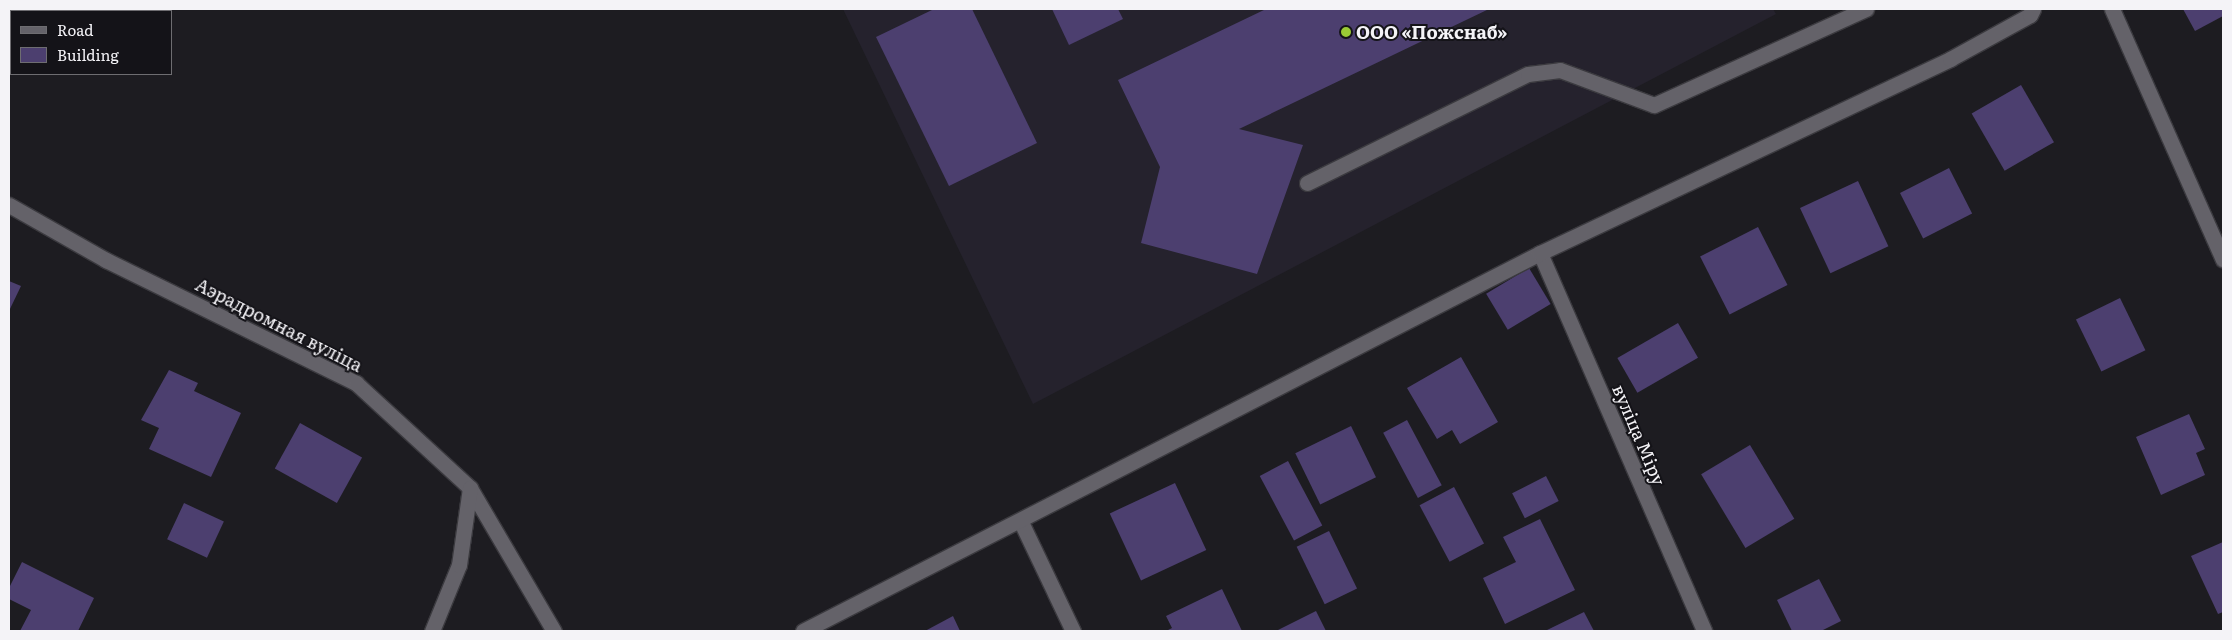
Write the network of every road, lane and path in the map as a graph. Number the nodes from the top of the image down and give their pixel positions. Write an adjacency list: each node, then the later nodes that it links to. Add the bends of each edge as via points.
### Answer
1 (1866, 9): 4 (street, via 1654,104 1637,101 1560,70 1528,74)
2 (2034, 9): 6 (street, via 2030,15 1950,59)
3 (2112, 9): 7 (street)
4 (1308, 183)
5 (9, 205): 8 (street, Аэрадромная вуліца, via 106,260 356,383)
6 (1540, 253): 9 (street); 14 (street, вуліца Міру)
7 (2223, 260)
8 (470, 488): 10 (street, via 459,565); 11 (street, Аэрадромная вуліца)
9 (1021, 522): 12 (street); 13 (street)
10 (432, 631)
11 (554, 631)
12 (803, 631)
13 (1074, 631)
14 (1704, 631)

